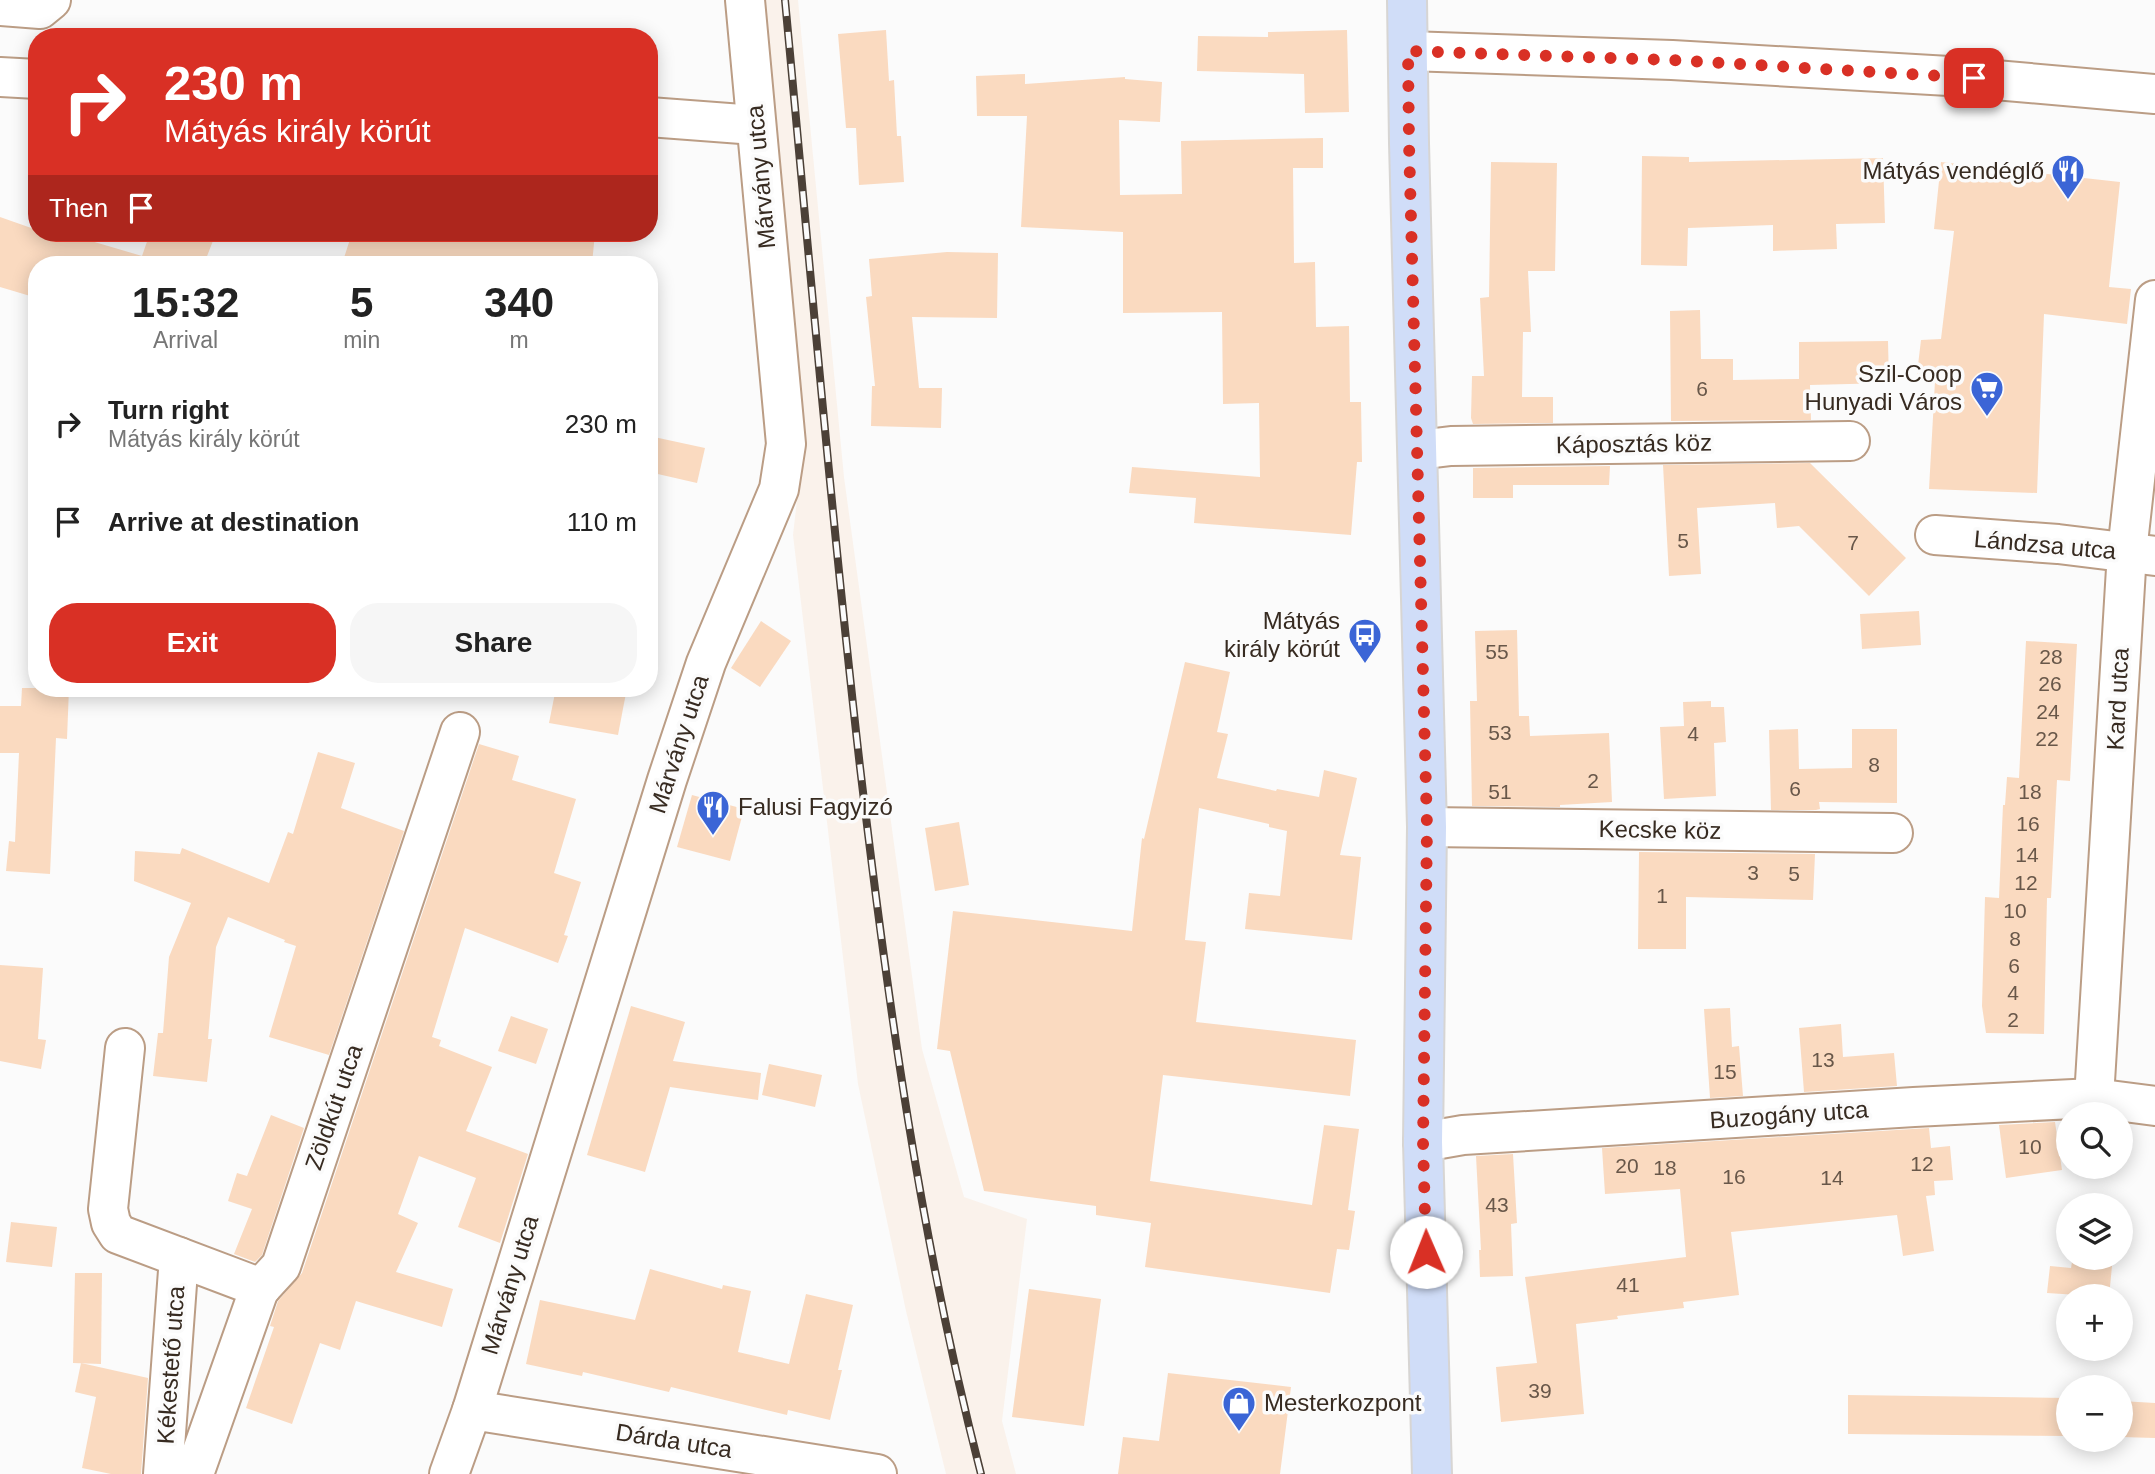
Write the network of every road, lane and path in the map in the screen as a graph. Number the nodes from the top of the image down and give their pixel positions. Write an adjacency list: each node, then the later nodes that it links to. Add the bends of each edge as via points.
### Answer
1 (51, 0): 4 (street, via 40,9)
2 (744, 0): 10 (street, Márvány utca)
3 (1407, 0): 5 (main road)
4 (0, 6)
5 (1408, 51): 8 (street, via 1907,73); 13 (main road)
6 (0, 78): 7 (street)
7 (28, 79)
8 (2155, 94)
9 (658, 118): 10 (street)
10 (755, 125): 25 (street, Márvány utca, via 786,444 779,489 706,663 671,767)
11 (2155, 300): 15 (street, Kard utca)
12 (1850, 441): 13 (street, Káposztás köz)
13 (1418, 450): 17 (main road)
14 (1935, 535): 15 (street, Lándzsa utca)
15 (2141, 554): 20 (street, Kard utca)
16 (460, 732): 24 (street, Zöldkút utca, via 281,1266)
17 (1427, 827): 18 (street, Kecske köz); 22 (main road)
18 (1893, 833)
19 (125, 1048): 23 (street, Kékestető utca, via 108,1209 111,1223 118,1234)
20 (2094, 1098): 21 (street, Buzogány utca); 22 (street, Buzogány utca, via 1463,1135)
21 (2155, 1106)
22 (1423, 1142): 30 (main road)
23 (178, 1257): 24 (street, Kékestető utca); 26 (street, Kékestető utca)
24 (261, 1288): 27 (street, Zöldkút utca)
25 (472, 1410): 28 (street, Márvány utca); 29 (street, Dárda utca)
26 (163, 1474)
27 (194, 1474)
28 (449, 1474)
29 (877, 1474)
30 (1432, 1474)

